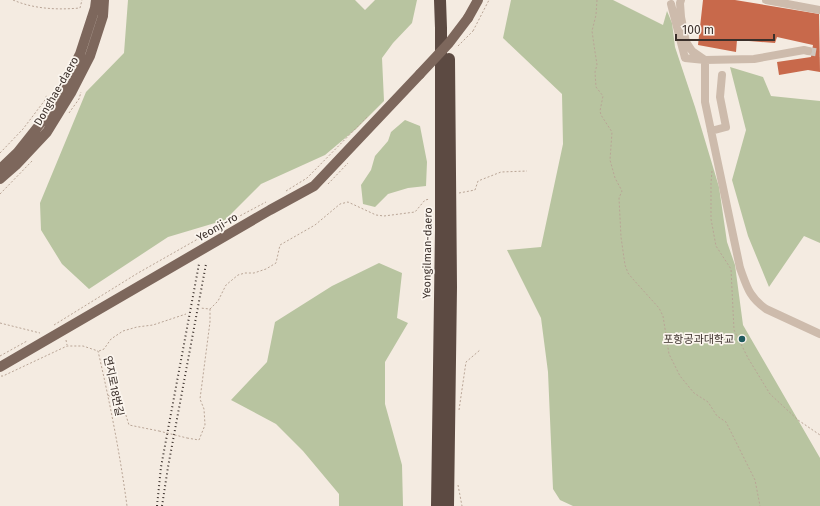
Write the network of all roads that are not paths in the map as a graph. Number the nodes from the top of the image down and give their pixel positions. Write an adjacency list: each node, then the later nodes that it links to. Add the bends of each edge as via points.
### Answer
1 (96, 0): 14 (main road, via 96,8 80,54 52,109 17,153)
2 (104, 0): 15 (main road, Donghae-daero, via 103,16 90,56 71,93 47,132)
3 (440, 0): 18 (highway, Yeongilman-daero, via 441,214)
4 (448, 0): 19 (highway, Yeongilman-daero, via 451,287)
5 (478, 0): 17 (main road, Yeonji-ro, bridge, via 449,42 314,186)
6 (681, 0): 11 (lane, via 680,17 686,42 692,51)
7 (766, 0): 9 (lane)
8 (671, 4): 11 (lane, via 685,58)
9 (820, 10)
10 (808, 51): 11 (lane, via 754,59)
11 (705, 60): 13 (lane, via 705,102)
12 (722, 75): 13 (lane, via 720,97 726,126)
13 (711, 131): 16 (lane, via 740,268 748,290 766,309)
14 (0, 169)
15 (0, 179)
16 (820, 334)
17 (0, 367)
18 (437, 506)
19 (448, 506)

